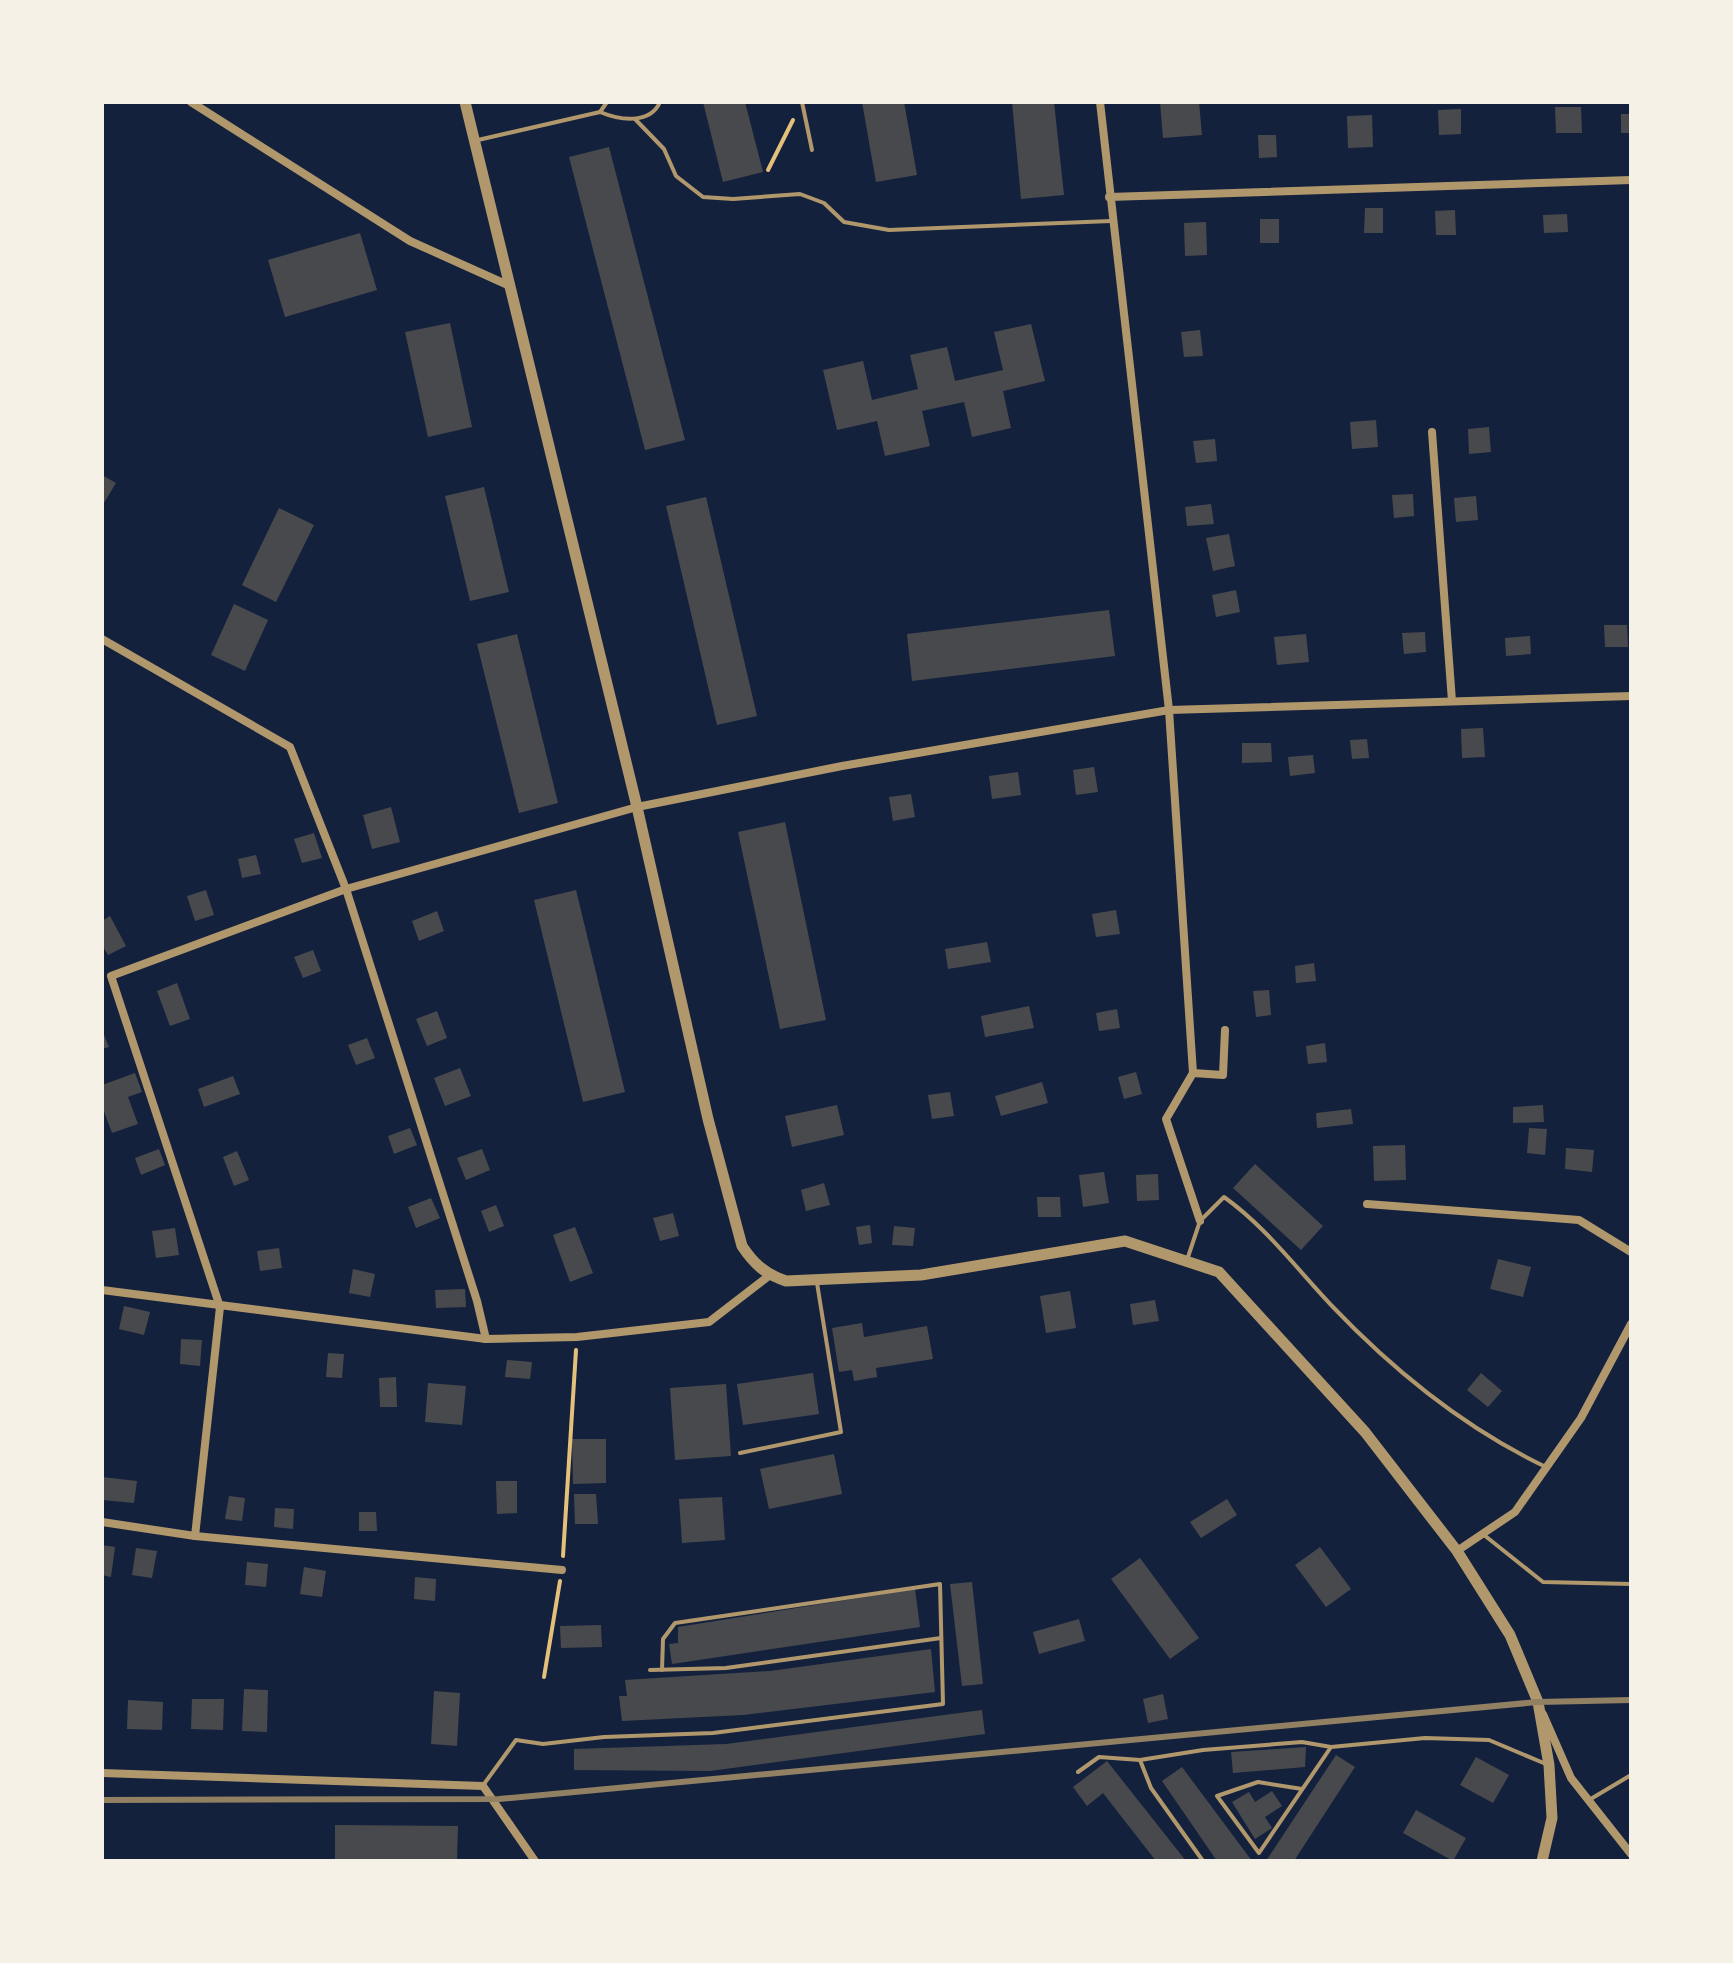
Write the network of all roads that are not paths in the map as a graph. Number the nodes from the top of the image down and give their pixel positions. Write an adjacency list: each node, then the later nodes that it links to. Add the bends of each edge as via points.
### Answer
1 (191, 102): 14 (street, via 410,241)
2 (465, 102): 9 (street)
3 (607, 102): 7 (lane)
4 (660, 102): 8 (lane, via 651,114)
5 (802, 102): 10 (lane)
6 (1100, 102): 12 (street)
7 (600, 112): 8 (lane); 9 (lane)
8 (635, 119): 13 (lane, via 664,149 676,176 703,197 800,194 824,203 844,222 889,230)
9 (474, 140): 14 (street)
10 (812, 150)
11 (1631, 180): 12 (street)
12 (1109, 197): 13 (street)
13 (1111, 221): 19 (street)
14 (511, 287): 20 (street)
15 (1432, 432): 18 (street)
16 (102, 639): 21 (street, via 290,747)
17 (1631, 696): 18 (street)
18 (1452, 701): 19 (street)
19 (1169, 710): 20 (street); 24 (street)
20 (637, 807): 21 (street); 29 (street, via 731,1212 742,1246)
21 (346, 889): 22 (street); 34 (street)
22 (107, 976): 32 (street)
23 (1225, 1030): 24 (street, via 1223,1075)
24 (1193, 1073): 26 (street, via 1166,1119)
25 (1367, 1204): 27 (street, via 1579,1220)
26 (1200, 1221): 28 (lane); 36 (lane, via 1224,1197 1253,1217 1386,1361 1492,1441)
27 (1631, 1252)
28 (1186, 1262): 30 (street, via 1125,1241 921,1275); 40 (street, via 1219,1272 1365,1432)
29 (770, 1275): 30 (street); 34 (street, via 709,1322 577,1337)
30 (817, 1282): 35 (lane, via 841,1432)
31 (102, 1290): 32 (street)
32 (220, 1307): 34 (street); 39 (street)
33 (1631, 1324): 36 (street)
34 (486, 1339)
35 (740, 1453)
36 (1548, 1468): 38 (street, via 1515,1512)
37 (102, 1522): 39 (street)
38 (1483, 1534): 40 (street); 42 (lane, via 1543,1582)
39 (195, 1536): 41 (street)
40 (1457, 1551): 46 (street, via 1510,1635)
41 (562, 1570)
42 (1631, 1584)
43 (941, 1638): 45 (lane, via 726,1668); 45 (lane, via 940,1584 675,1623 663,1639); 53 (lane, via 943,1704 713,1733 543,1744 516,1740)
44 (650, 1670): 45 (lane)
45 (662, 1670)
46 (1538, 1702): 49 (street); 55 (street, via 1571,1778)
47 (1331, 1747): 48 (lane, via 1302,1742); 49 (lane, via 1425,1738 1489,1740); 54 (lane)
48 (1140, 1760): 50 (lane, via 1099,1757); 58 (lane, via 1151,1788)
49 (1549, 1765): 59 (street, via 1552,1818)
50 (1078, 1772)
51 (102, 1773): 53 (street)
52 (1631, 1775): 55 (lane)
53 (483, 1786): 57 (street)
54 (1302, 1789): 54 (lane, via 1259,1853 1217,1796 1258,1782)
55 (1589, 1800): 56 (street)
56 (1631, 1854)
57 (535, 1861)
58 (1203, 1861)
59 (1542, 1861)

